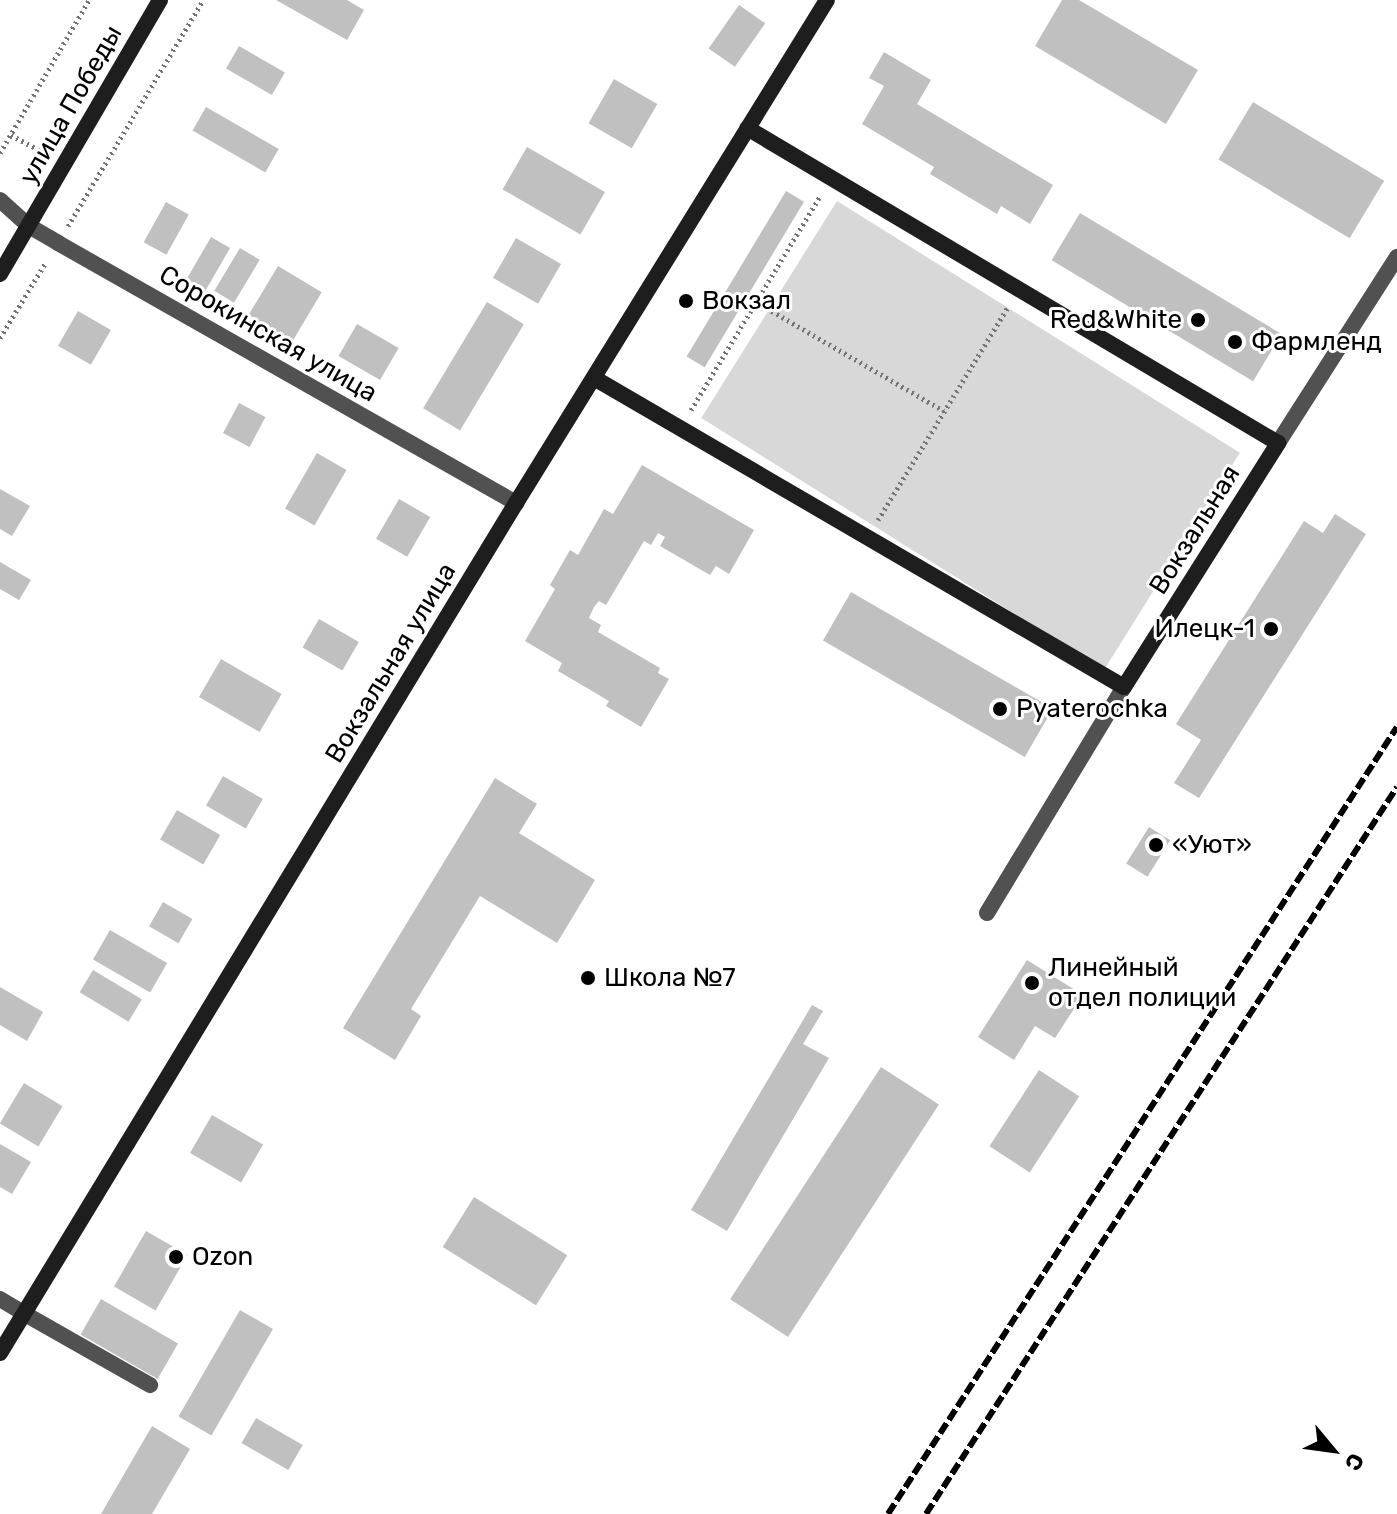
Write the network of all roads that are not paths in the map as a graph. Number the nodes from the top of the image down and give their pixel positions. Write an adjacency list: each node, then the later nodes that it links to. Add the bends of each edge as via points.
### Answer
1 (160, 0): 5 (street, улица Победы)
2 (827, 0): 3 (street, Вокзальная улица)
3 (747, 128): 8 (street, Вокзальная улица); 9 (street)
4 (0, 200): 5 (street, Сорокинская улица)
5 (29, 226): 7 (street, улица Победы); 10 (street, Сорокинская улица)
6 (1397, 257): 9 (street)
7 (0, 274)
8 (594, 378): 10 (street, Вокзальная улица); 11 (street)
9 (1278, 443): 11 (street, Вокзальная)
10 (516, 503): 14 (street, Вокзальная улица)
11 (1124, 687): 12 (street)
12 (987, 913)
13 (0, 1299): 14 (street)
14 (25, 1314): 15 (street, Вокзальная улица); 16 (street)
15 (0, 1353)
16 (150, 1385)

